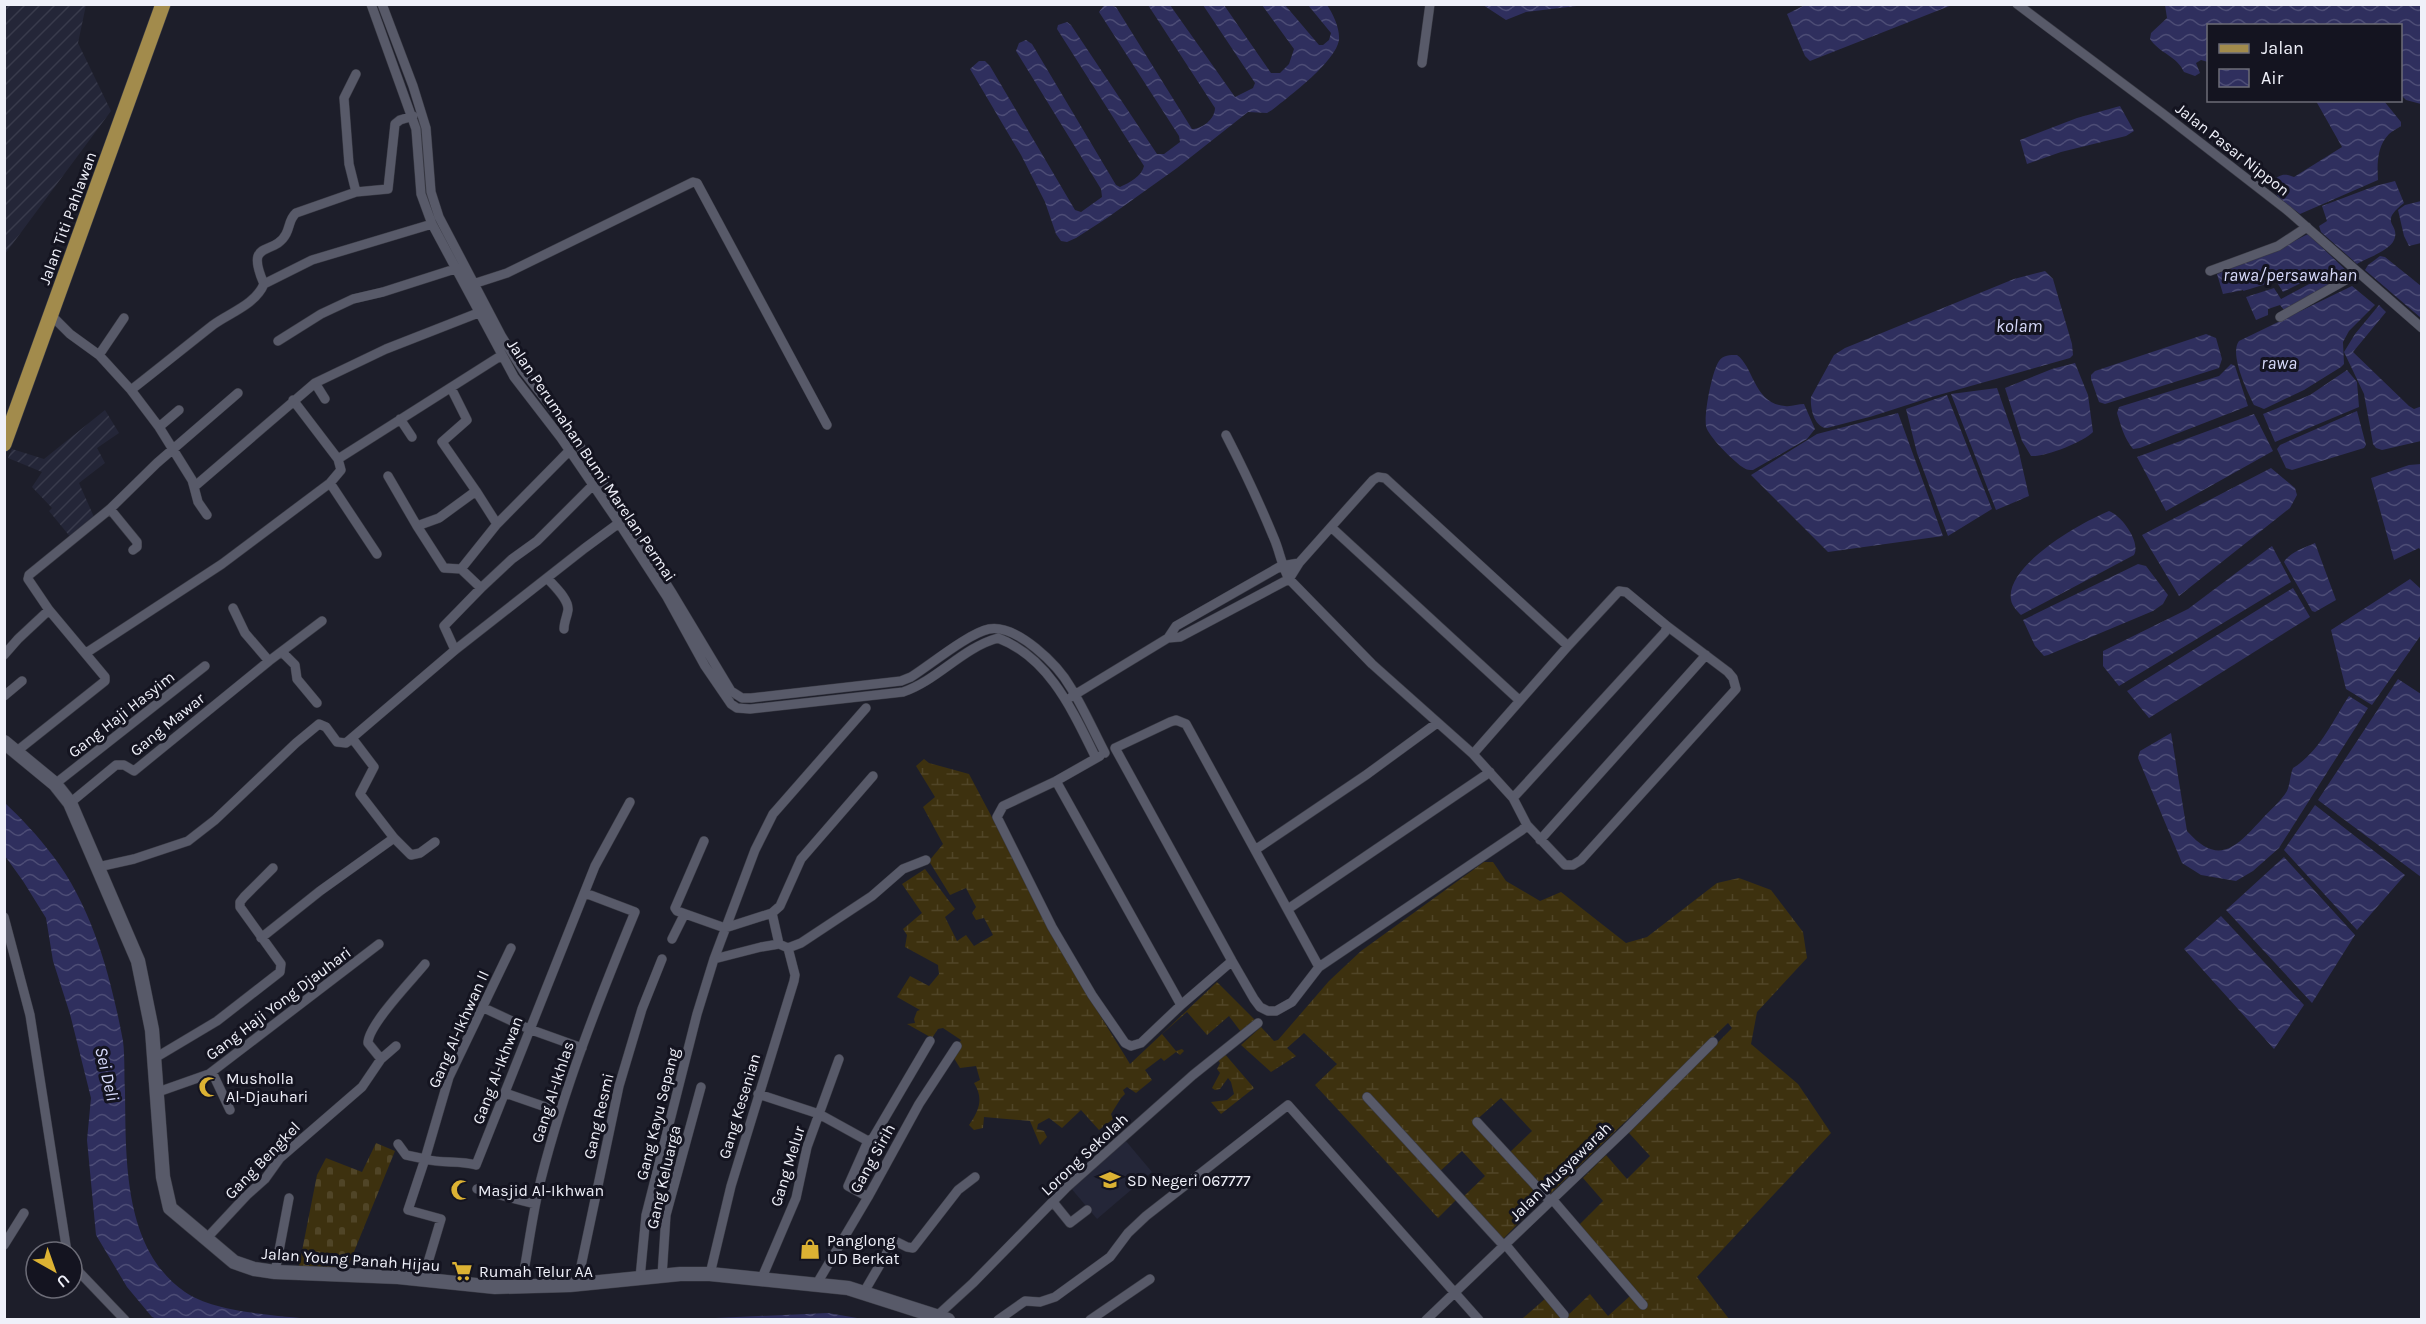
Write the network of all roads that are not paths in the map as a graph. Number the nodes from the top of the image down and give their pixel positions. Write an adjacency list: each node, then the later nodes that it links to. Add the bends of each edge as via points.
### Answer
1 (163, 4): 20 (main road, Jalan Titi Pahlawan)
2 (371, 4): 8 (street, Jalan Perumahan Bumi Marelan Permai)
3 (382, 4): 9 (street, Jalan Perumahan Bumi Marelan Permai, via 413,86)
4 (1431, 4): 6 (street)
5 (2017, 4): 12 (street, Jalan Pasar Nippon)
6 (1422, 63)
7 (356, 74): 10 (street, via 345,98 348,164)
8 (413, 116): 9 (street, Jalan Perumahan Bumi Marelan Permai); 10 (street, via 395,124 387,189)
9 (421, 128): 11 (street, Jalan Perumahan Bumi Marelan Permai, via 421,194); 17 (street, Jalan Perumahan Bumi Marelan Permai, via 433,204)
10 (356, 192): 16 (street, via 292,216 282,239 257,256)
11 (432, 224): 13 (street, Jalan Perumahan Bumi Marelan Permai); 16 (street, via 312,260)
12 (2307, 227): 14 (street, via 2278,246); 15 (street, Jalan Pasar Nippon)
13 (458, 268): 17 (street, Jalan Perumahan Bumi Marelan Permai); 23 (street, via 353,299)
14 (2210, 271)
15 (2352, 277): 19 (street); 22 (street, Jalan Pasar Nippon)
16 (264, 285): 28 (street, via 248,303 216,323)
17 (471, 285): 18 (street, Jalan Perumahan Bumi Marelan Permai); 34 (street, via 507,273 697,183); 36 (street, Jalan Perumahan Bumi Marelan Permai, via 524,372)
18 (478, 313): 25 (street, Jalan Perumahan Bumi Marelan Permai); 26 (street, via 386,349)
19 (2280, 316)
20 (50, 317): 24 (street); 40 (main road, Jalan Titi Pahlawan)
21 (124, 318): 24 (street)
22 (2421, 328)
23 (278, 341)
24 (99, 355): 28 (street)
25 (502, 355): 27 (street); 39 (street, Jalan Perumahan Bumi Marelan Permai, via 528,397)
26 (315, 383): 30 (street); 31 (street)
27 (452, 388): 33 (street); 48 (street, via 467,420 442,442)
28 (131, 390): 35 (street)
29 (238, 393): 42 (street)
30 (325, 399)
31 (293, 400): 43 (street); 47 (street)
32 (179, 410): 35 (street)
33 (400, 419): 38 (street); 43 (street)
34 (827, 425)
35 (159, 427): 42 (street)
36 (570, 432): 39 (street); 57 (street, Jalan Perumahan Bumi Marelan Permai)
37 (1226, 435): 59 (street, via 1270,528)
38 (412, 437)
39 (561, 438): 41 (street, Jalan Perumahan Bumi Marelan Permai)
40 (4, 444)
41 (570, 450): 46 (street, Jalan Perumahan Bumi Marelan Permai); 52 (street)
42 (173, 451): 47 (street); 49 (street)
43 (338, 459): 45 (street, via 340,470)
44 (388, 476): 53 (street)
45 (330, 483): 56 (street); 77 (street, via 222,564)
46 (592, 486): 51 (street, Jalan Perumahan Bumi Marelan Permai); 64 (street, via 537,541)
47 (194, 487): 50 (street)
48 (476, 491): 52 (street); 53 (street, via 439,518)
49 (110, 509): 55 (street, via 137,542); 67 (street, via 29,575)
50 (207, 515)
51 (619, 523): 57 (street, Jalan Perumahan Bumi Marelan Permai); 61 (street)
52 (497, 524): 60 (street)
53 (417, 526): 60 (street, via 444,568)
54 (1331, 526): 58 (street); 74 (street, via 1373,480 1385,478); 87 (street)
55 (133, 550)
56 (377, 554)
57 (649, 562): 68 (street, Jalan Perumahan Bumi Marelan Permai)
58 (1299, 563): 59 (street); 63 (street)
59 (1281, 566): 62 (street); 63 (street)
60 (461, 569): 64 (street)
61 (547, 578): 71 (street, via 567,602); 75 (street)
62 (1260, 578): 65 (street); 73 (street, via 1176,626)
63 (1289, 579): 65 (street); 90 (street, via 1372,664)
64 (481, 588): 75 (street, via 444,626)
65 (1267, 591): 73 (street, via 1180,637)
66 (233, 608): 80 (street, via 245,633)
67 (49, 610): 77 (street); 78 (street)
68 (681, 613): 83 (street, via 727,685 742,698); 84 (street, via 705,666 737,708)
69 (322, 621): 76 (street, Gang Mawar)
70 (1667, 626): 74 (street, via 1621,591); 79 (street); 101 (street, via 1663,635)
71 (564, 629)
72 (1010, 637): 83 (street, via 1000,628 979,632); 84 (street, via 979,644); 86 (street)
73 (1168, 638): 86 (street)
74 (1568, 646): 87 (street)
75 (455, 650): 91 (street)
76 (282, 652): 80 (street, Gang Mawar); 88 (street, via 295,665 297,679)
77 (86, 653): 94 (street, via 105,681)
78 (4, 655)
79 (1706, 655): 106 (street); 106 (street, via 1728,672 1736,689 1581,860 1565,866)
80 (269, 661): 103 (street, Gang Mawar, via 134,771 119,763)
81 (205, 666): 100 (street, Gang Haji Hasyim)
82 (22, 681): 85 (street)
83 (901, 681): 84 (street)
84 (903, 692)
85 (4, 696)
86 (1071, 697): 96 (street)
87 (1519, 700): 95 (street)
88 (317, 703)
89 (866, 708): 118 (street, Gang Kayu Sepang, via 762,831)
90 (1437, 723): 95 (street); 109 (street)
91 (352, 738): 105 (street, via 374,766 360,794); 111 (street, via 346,743 337,742 319,724 188,841)
92 (4, 742): 94 (street, Jalan Young Panah Hijau)
93 (1115, 748): 96 (street); 109 (street, via 1170,722 1183,721); 126 (street)
94 (17, 751): 100 (street, Jalan Young Panah Hijau)
95 (1473, 754): 97 (street)
96 (1101, 756): 99 (street)
97 (1490, 772): 101 (street); 114 (street)
98 (873, 776): 115 (street, via 801,859 780,906)
99 (1056, 781): 129 (street); 129 (street, via 1003,806 997,817 1052,927 1125,1043 1141,1043)
100 (55, 784): 103 (street, Jalan Young Panah Hijau)
101 (1513, 798): 104 (street)
102 (630, 802): 113 (street, Gang Al-Ikhwan)
103 (70, 803): 111 (street, Jalan Young Panah Hijau)
104 (1527, 825): 106 (street); 128 (street)
105 (394, 838): 108 (street, via 411,855); 119 (street)
106 (1540, 840)
107 (704, 841): 116 (street, via 675,908)
108 (435, 842)
109 (1256, 850): 114 (street)
110 (926, 860): 122 (street, via 903,869 872,896 801,943)
111 (99, 867): 138 (street, Jalan Young Panah Hijau, via 138,961)
112 (273, 868): 119 (street, via 240,902)
113 (585, 893): 132 (street, Gang Al-Ikhwan); 137 (street, Gang Al-Ikhlas, via 635,912)
114 (1288, 909): 128 (street)
115 (772, 913): 118 (street); 122 (street, Gang Kesenian)
116 (684, 915): 118 (street); 120 (street)
117 (4, 917): 164 (street, via 30,1015)
118 (725, 928): 125 (street, Gang Kayu Sepang)
119 (261, 938): 138 (street, via 281,964 280,972 217,1021)
120 (672, 939)
121 (379, 944): 141 (street, Gang Haji Yong Djauhari)
122 (784, 946): 125 (street, via 744,950); 145 (street, Gang Kesenian, via 794,981)
123 (511, 948): 130 (street, Gang Al-Ikhwan II)
124 (662, 959): 175 (street, Gang Resmi, via 619,1086)
125 (714, 959): 171 (street, Gang Kayu Sepang, via 646,1215)
126 (1232, 961): 128 (street, via 1254,999 1268,1011 1292,1002); 129 (street)
127 (425, 964): 139 (street, via 369,1035 368,1043)
128 (1319, 967)
129 (1181, 1005)
130 (484, 1008): 132 (street); 153 (street, Gang Al-Ikhwan II, via 449,1077)
131 (1258, 1023): 159 (street, Lorong Sekolah, via 1193,1075)
132 (529, 1029): 137 (street); 144 (street, Gang Al-Ikhwan)
133 (930, 1041): 151 (street)
134 (1713, 1042): 158 (street, Jalan Musyawarah)
135 (396, 1046): 139 (street, Gang Bengkel)
136 (957, 1046): 156 (street, Gang Sirih, via 919,1104)
137 (582, 1048): 148 (street, Gang Al-Ikhlas)
138 (155, 1058): 143 (street, Jalan Young Panah Hijau)
139 (381, 1059): 163 (street, Gang Bengkel, via 362,1087 280,1158)
140 (839, 1059): 149 (street, Gang Melur)
141 (212, 1072): 143 (street, Gang Haji Yong Djauhari); 147 (street)
142 (701, 1087): 169 (street, Gang Keluarga, via 666,1215)
143 (158, 1092): 163 (street, Jalan Young Panah Hijau, via 163,1177 170,1208)
144 (505, 1093): 148 (street); 153 (street, Gang Al-Ikhwan, via 476,1165)
145 (758, 1094): 149 (street); 168 (street, Gang Kesenian)
146 (1367, 1097): 166 (street)
147 (230, 1110)
148 (560, 1112): 160 (street, Gang Al-Ikhlas)
149 (819, 1114): 151 (street); 174 (street, Gang Melur, via 796,1198)
150 (1477, 1122): 158 (street)
151 (868, 1141): 156 (street, via 848,1186)
152 (398, 1144): 153 (street, via 406,1155)
153 (425, 1159): 172 (street, via 408,1210 441,1219)
154 (975, 1177): 178 (street, via 958,1190 913,1248 892,1244)
155 (477, 1189): 160 (street)
156 (868, 1197): 176 (street, Gang Sirih)
157 (289, 1198): 167 (street)
158 (1551, 1200): 166 (street, Jalan Musyawarah); 180 (street)
159 (1053, 1202): 161 (street, via 1070,1223); 182 (street, Lorong Sekolah)
160 (535, 1204): 177 (street, Gang Al-Ikhlas)
161 (1087, 1210)
162 (24, 1213): 165 (street)
163 (206, 1239): 167 (street, Jalan Young Panah Hijau, via 234,1262)
164 (65, 1240)
165 (4, 1245)
166 (1504, 1245): 179 (street, Jalan Musyawarah); 181 (street)
167 (275, 1272): 172 (street, Jalan Young Panah Hijau)
168 (710, 1274): 169 (street, Jalan Young Panah Hijau); 174 (street, Jalan Young Panah Hijau)
169 (662, 1276): 171 (street, Jalan Young Panah Hijau)
170 (84, 1277): 183 (street)
171 (639, 1278): 175 (street, Jalan Young Panah Hijau)
172 (423, 1279): 177 (street, Jalan Young Panah Hijau)
173 (1150, 1279): 185 (street)
174 (761, 1280): 176 (street, Jalan Young Panah Hijau)
175 (577, 1285): 177 (street, Jalan Young Panah Hijau)
176 (816, 1285): 178 (street, Jalan Young Panah Hijau)
177 (521, 1287)
178 (864, 1292): 182 (street, Jalan Young Panah Hijau)
179 (1454, 1293): 184 (street, via 1288,1105 1146,1216 1110,1257 1055,1297 1025,1301); 186 (street, Jalan Musyawarah); 187 (street)
180 (1642, 1305)
181 (1564, 1314)
182 (943, 1317)
183 (125, 1320)
184 (998, 1320)
185 (1090, 1320)
186 (1426, 1320)
187 (1479, 1320)

